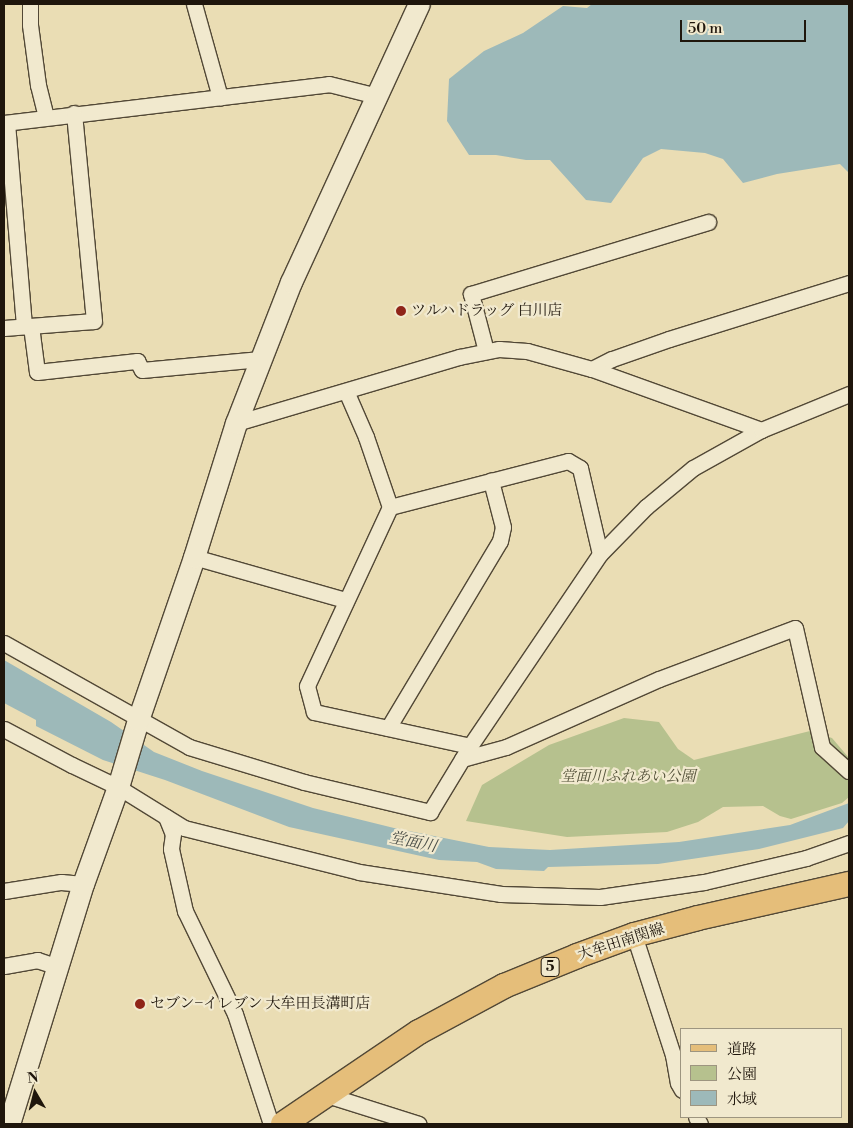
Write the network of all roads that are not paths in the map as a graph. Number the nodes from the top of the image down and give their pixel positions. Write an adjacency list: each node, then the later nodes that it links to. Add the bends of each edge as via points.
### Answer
1 (29, 4): 7 (street, via 38,85)
2 (194, 4): 5 (street)
3 (420, 4): 4 (street)
4 (377, 96): 5 (street, via 329,84); 14 (street, via 291,282)
5 (220, 97): 6 (street)
6 (74, 113): 7 (street); 11 (street, via 94,321)
7 (46, 117): 8 (street)
8 (5, 123): 11 (street)
9 (708, 222): 13 (street, via 471,294)
10 (849, 283): 15 (street, via 669,339)
11 (28, 326): 12 (street); 14 (street, via 37,372 137,361 142,370)
12 (4, 328)
13 (486, 351): 15 (street, via 527,352); 16 (street)
14 (260, 359): 18 (street)
15 (592, 369): 19 (street)
16 (346, 391): 18 (street); 21 (street)
17 (849, 394): 19 (street)
18 (236, 423): 23 (street)
19 (761, 430): 22 (street, via 692,468 646,507)
20 (490, 481): 21 (street); 22 (street, via 568,462 580,468); 27 (street, via 503,527 500,540)
21 (390, 507): 24 (street)
22 (600, 554): 29 (street)
23 (194, 557): 24 (street); 26 (street)
24 (345, 600): 27 (street, via 307,686 314,712)
25 (4, 643): 26 (street)
26 (138, 720): 29 (street, via 189,747 304,782 430,812); 31 (street)
27 (388, 728): 29 (street)
28 (4, 729): 31 (street)
29 (466, 753): 30 (street, via 506,747 668,675 795,628 822,747)
30 (849, 771)
31 (118, 787): 32 (street); 34 (street)
32 (166, 817): 33 (street, via 184,828 359,872 521,895 600,897 695,883 806,858); 44 (street, via 173,834 171,849 185,911 235,1014)
33 (849, 843)
34 (84, 884): 36 (street, via 62,882); 39 (street)
35 (849, 884): 37 (main road, 大牟田南関線 / 5)
36 (4, 891)
37 (634, 935): 40 (street); 41 (main road, 大牟田南関線 / 5, via 504,986 419,1032)
38 (4, 966): 39 (street, via 37,960)
39 (58, 967): 43 (street)
40 (680, 1086)
41 (327, 1095): 42 (street); 45 (main road, 大牟田南関線 / 5)
42 (381, 1118): 46 (street)
43 (9, 1124)
44 (271, 1124)
45 (283, 1124)
46 (419, 1124)

